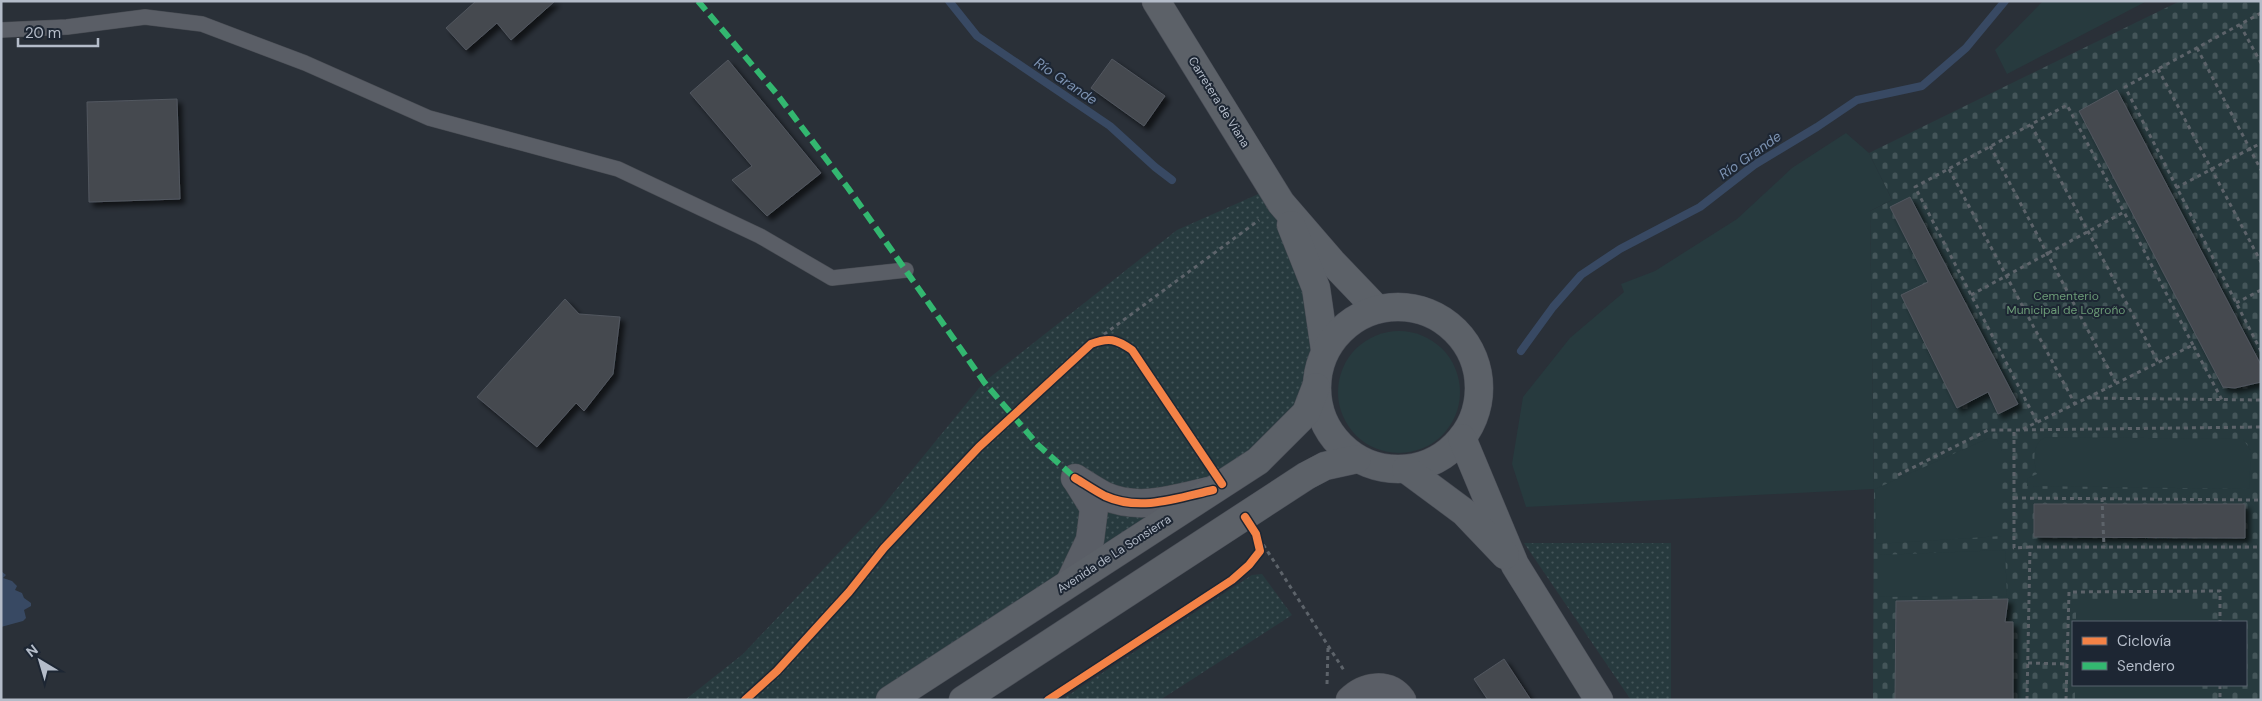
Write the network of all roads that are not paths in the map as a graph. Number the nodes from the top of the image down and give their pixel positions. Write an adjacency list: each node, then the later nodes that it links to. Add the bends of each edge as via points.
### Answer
1 (1156, 1): 3 (main road, Carretera de Viana)
2 (1, 30): 4 (lane, via 145,17 202,24 305,63 429,118 618,169 760,236 832,278)
3 (1282, 203): 5 (main road, Carretera de Viana); 6 (main road, Carretera de Viana, via 1316,288)
4 (906, 270)
5 (1377, 309): 6 (main road, via 1350,322); 8 (main road, via 1402,306 1427,312 1449,324 1466,342 1476,366 1479,391 1475,416)
6 (1325, 350): 7 (main road)
7 (1316, 387): 9 (main road, via 1318,409 1326,429); 11 (main road, Avenida de La Sonsierra, via 1306,413 1286,434 1258,461)
8 (1462, 438): 10 (main road, via 1447,453 1428,464); 12 (main road)
9 (1357, 459): 10 (main road, via 1389,470); 16 (main road, via 1325,466 1306,476 1250,525)
10 (1406, 469): 12 (main road, via 1464,512)
11 (1213, 490): 13 (main road, Avenida de La Sonsierra); 13 (street, via 1161,502 1133,504 1106,496 1075,478 1094,508 1090,540)
12 (1515, 565): 18 (main road)
13 (1070, 582): 15 (main road, Avenida de La Sonsierra)
14 (1345, 694): 17 (street, via 1380,687 1390,690)
15 (890, 700)
16 (963, 700)
17 (1402, 700)
18 (1599, 700)

